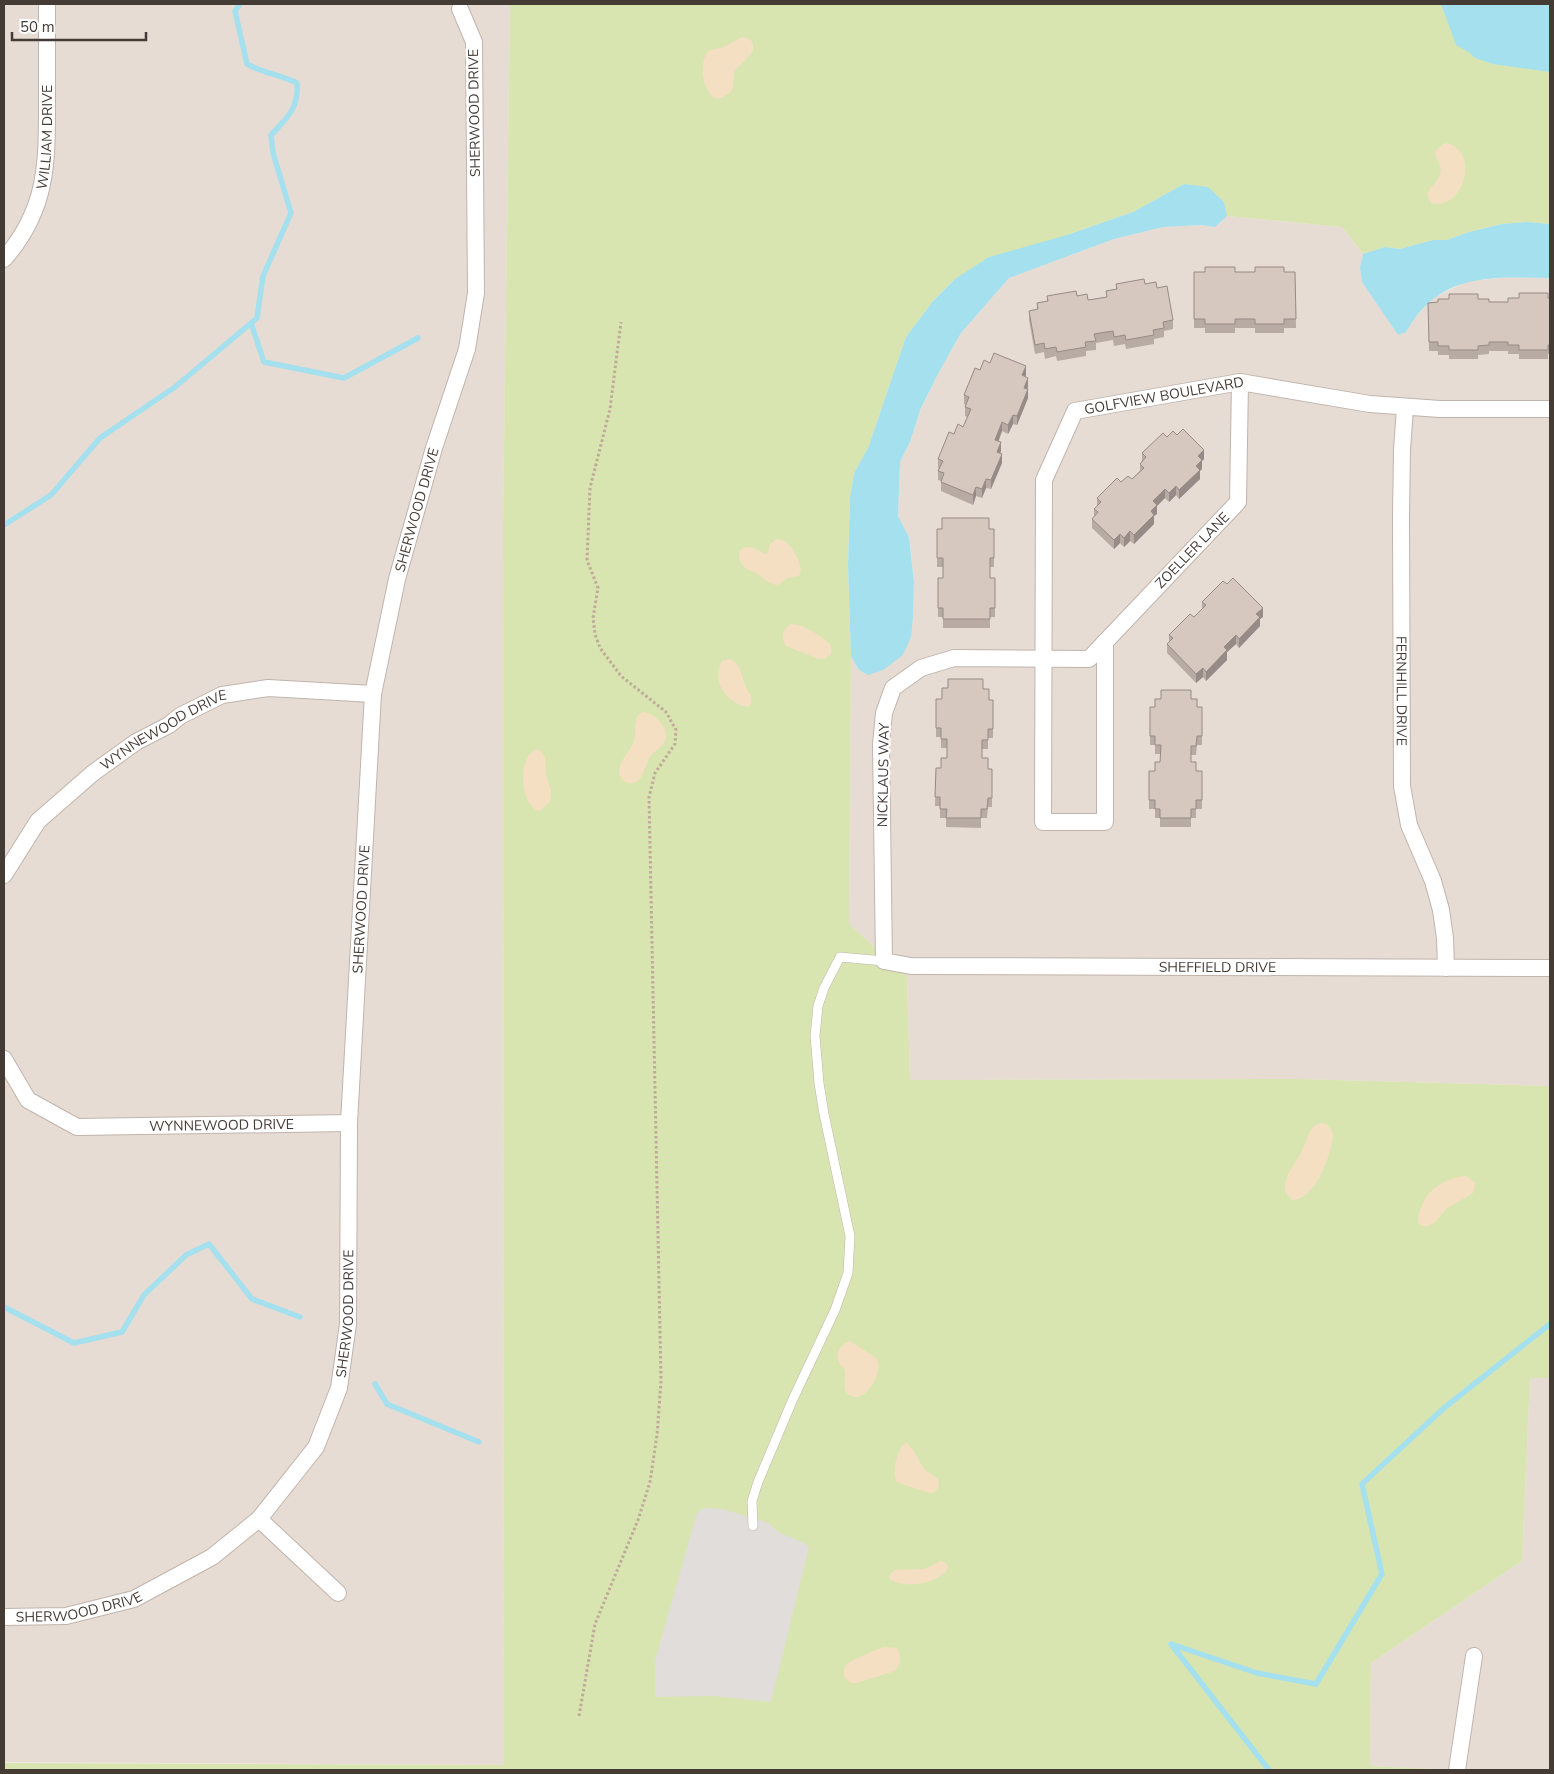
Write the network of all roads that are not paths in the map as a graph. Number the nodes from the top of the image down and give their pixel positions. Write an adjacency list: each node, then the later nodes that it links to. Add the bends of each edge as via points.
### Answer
1 (46, 4): 3 (street, WILLIAM DRIVE, via 46,161 40,195 30,224)
2 (460, 9): 9 (street, SHERWOOD DRIVE, via 474,42 476,293 467,349 434,448 397,579)
3 (4, 259)
4 (1240, 382): 5 (street, GOLFVIEW BOULEVARD); 7 (street, ZOELLER LANE, via 1238,502); 8 (street, GOLFVIEW BOULEVARD, via 1075,411 1044,480)
5 (1405, 407): 6 (street, GOLFVIEW BOULEVARD); 12 (street, FERNHILL DRIVE, via 1401,517 1402,786 1408,825 1433,881 1441,910)
6 (1550, 409)
7 (1105, 642): 8 (street, ZOELLER LANE, via 1089,659); 8 (street, GOLFVIEW BOULEVARD, via 1105,822 1043,822)
8 (1043, 659): 11 (street, NICKLAUS WAY, via 954,658 921,668 893,688 884,713 881,744)
9 (373, 694): 10 (street, WYNNEWOOD DRIVE, via 268,688 222,695 136,742 93,772 38,821); 15 (street, SHERWOOD DRIVE)
10 (4, 875)
11 (884, 961): 12 (street, SHEFFIELD DRIVE, via 911,966); 17 (lane, via 840,957 818,1006 815,1036 819,1083 850,1236 850,1262 836,1310 758,1482 752,1501)
12 (1446, 968): 13 (street, SHEFFIELD DRIVE)
13 (1550, 968)
14 (4, 1059): 15 (street, WYNNEWOOD DRIVE, via 28,1100 77,1127)
15 (349, 1123): 16 (street, SHERWOOD DRIVE, via 348,1324 339,1388 316,1447)
16 (259, 1519): 18 (street); 19 (street, SHERWOOD DRIVE, via 212,1557 134,1599 66,1616)
17 (753, 1526)
18 (338, 1593)
19 (4, 1617)
20 (1474, 1656): 21 (street)
21 (1457, 1770)

